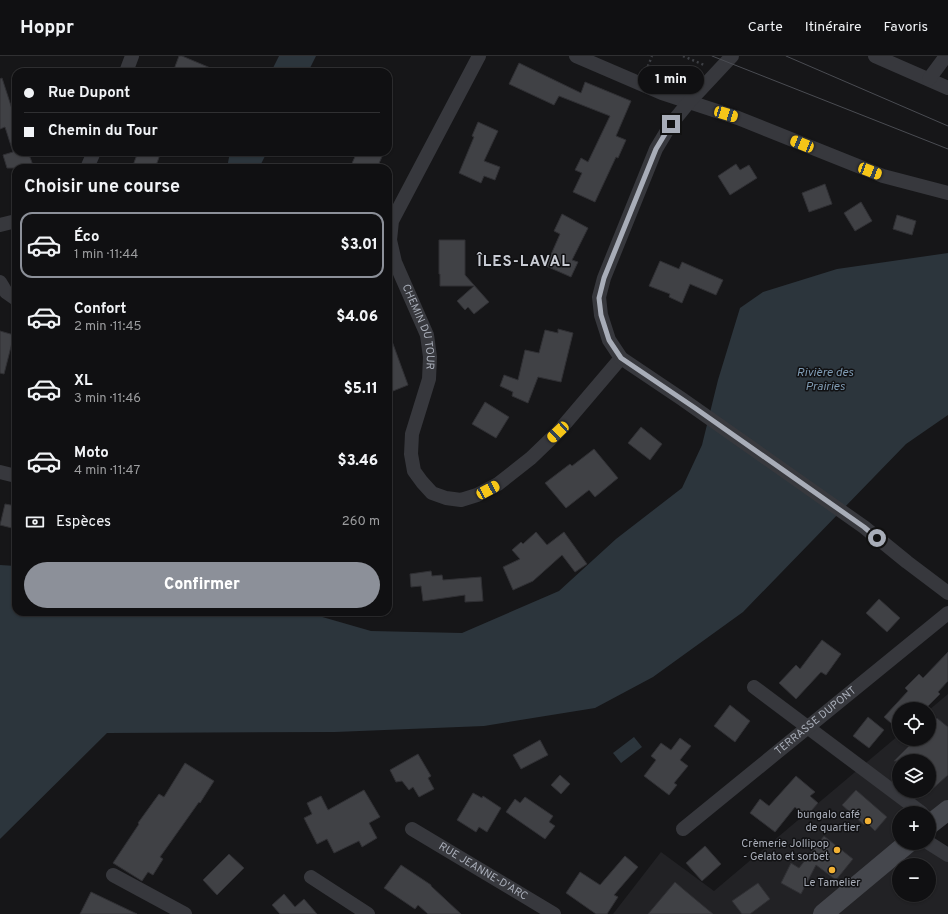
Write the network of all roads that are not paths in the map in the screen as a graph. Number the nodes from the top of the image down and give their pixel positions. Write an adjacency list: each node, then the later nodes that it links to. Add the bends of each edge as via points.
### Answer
1 (132, 56): 7 (street)
2 (479, 56): 12 (street, CHEMIN DU TOUR)
3 (576, 56): 10 (street)
4 (732, 56): 10 (street)
5 (875, 56): 8 (street)
6 (946, 56): 8 (street)
7 (128, 68)
8 (929, 79): 9 (street)
9 (948, 88)
10 (689, 102): 11 (street, via 738,118 883,176); 18 (street, via 671,124 656,149 604,278 599,298 601,315 609,340)
11 (948, 194)
12 (392, 221)
13 (12, 222): 14 (street)
14 (0, 225)
15 (392, 248): 18 (street, CHEMIN DU TOUR, via 427,335 430,357 429,380 412,434 411,454 414,471 432,493 461,500 498,484 558,432)
16 (0, 282): 17 (street)
17 (12, 296)
18 (621, 358): 21 (street, via 864,527)
19 (0, 472): 20 (street)
20 (12, 475)
21 (948, 593)
22 (948, 613): 24 (street, TERRASSE DUPONT)
23 (754, 687): 24 (street)
24 (808, 727): 25 (street); 27 (street, TERRASSE DUPONT)
25 (916, 806)
26 (412, 829): 35 (street, RUE JEANNE-D'ARC)
27 (683, 829)
28 (936, 848): 30 (street)
29 (900, 850): 36 (street)
30 (948, 856)
31 (113, 875): 33 (street)
32 (311, 877): 34 (street)
33 (178, 912)
34 (368, 914)
35 (554, 914)
36 (823, 914)

